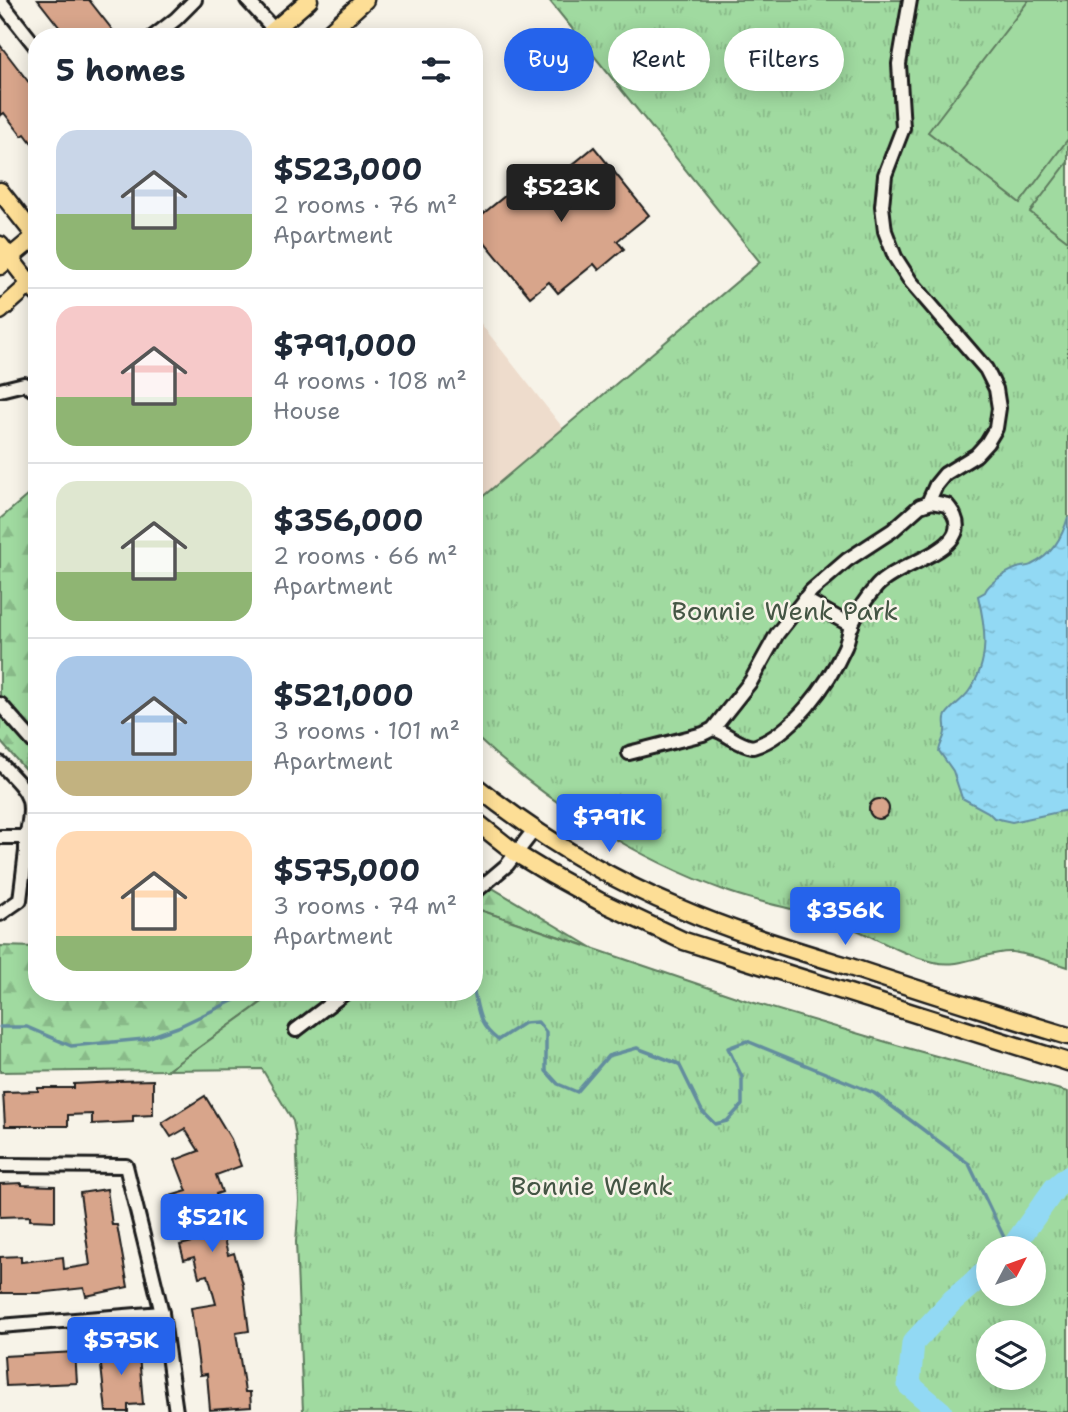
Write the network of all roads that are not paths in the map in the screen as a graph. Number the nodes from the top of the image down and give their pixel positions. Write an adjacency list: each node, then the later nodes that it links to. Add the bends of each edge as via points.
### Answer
1 (195, 0): 7 (street)
2 (247, 0): 8 (street)
3 (309, 0): 9 (main road)
4 (365, 0): 10 (main road)
5 (910, 0): 21 (street, via 900,64 903,128 885,175 885,231 911,282 986,369 999,408 996,428 987,443 976,456 945,474)
6 (0, 1): 11 (street)
7 (164, 28)
8 (269, 28)
9 (280, 28)
10 (334, 28)
11 (28, 37)
12 (0, 191): 13 (main road)
13 (28, 227)
14 (28, 242): 15 (main road)
15 (3, 256): 16 (main road)
16 (28, 279)
17 (28, 290): 18 (main road)
18 (0, 311)
19 (28, 386): 20 (street)
20 (0, 390)
21 (928, 502): 22 (street, via 847,560); 23 (street, via 947,505 953,512 958,525 953,540 879,583)
22 (804, 598): 23 (street); 25 (street, via 751,681)
23 (852, 626): 25 (street, via 828,678 796,718 771,738 745,746)
24 (0, 704): 26 (street)
25 (713, 729): 27 (street)
26 (28, 736)
27 (629, 753)
28 (0, 763): 30 (street)
29 (483, 792): 33 (main road)
30 (28, 796)
31 (483, 827): 36 (main road)
32 (28, 828): 35 (street)
33 (534, 830): 36 (street); 41 (main road, via 592,866 679,908)
34 (0, 837): 35 (street)
35 (26, 837): 38 (street, via 20,900)
36 (517, 854): 37 (street); 42 (main road, via 599,901 684,941)
37 (483, 885)
38 (0, 914)
39 (334, 1001): 40 (street)
40 (296, 1030)
41 (1068, 1036)
42 (1068, 1062)
43 (0, 1165): 44 (street, via 126,1166)
44 (162, 1313): 45 (street); 46 (street)
45 (0, 1326)
46 (176, 1412)

